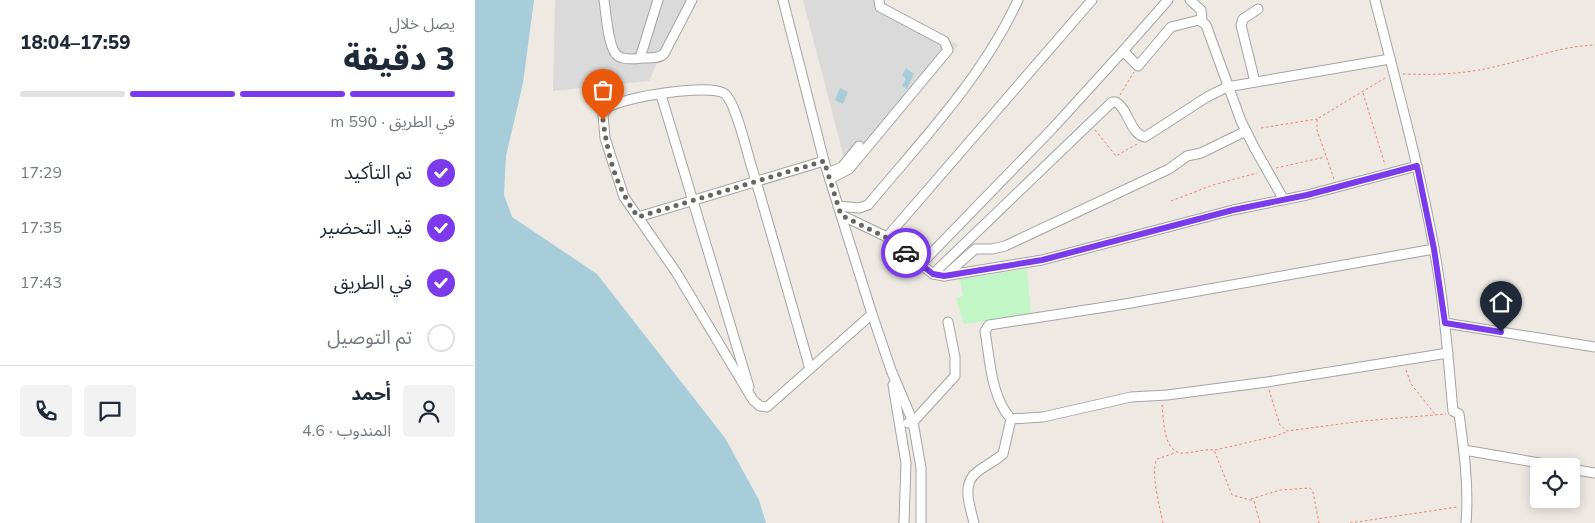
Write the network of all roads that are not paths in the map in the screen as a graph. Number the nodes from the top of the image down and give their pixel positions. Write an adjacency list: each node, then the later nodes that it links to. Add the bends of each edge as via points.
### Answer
1 (604, 0): 15 (street, via 614,52 623,58)
2 (658, 0): 15 (street)
3 (691, 0): 15 (street, via 664,54 656,58)
4 (783, 0): 23 (street)
5 (879, 0): 17 (street, via 880,7 944,41 948,50)
6 (1018, 0): 29 (street, via 1001,34 970,81 868,204)
7 (1092, 0): 31 (street)
8 (1168, 0): 14 (street)
9 (1190, 0): 12 (street, via 1201,10)
10 (1375, 0): 16 (street)
11 (1258, 9): 18 (street, via 1243,19 1241,25)
12 (1202, 21): 14 (street, via 1171,27 1138,66); 19 (street)
13 (940, 45): 17 (street, via 942,49 934,61)
14 (1123, 51): 33 (street)
15 (640, 58)
16 (1390, 58): 18 (street); 24 (street)
17 (936, 65): 25 (street, via 849,169)
18 (1255, 82): 19 (street)
19 (1227, 88): 21 (street); 34 (street, via 1207,97 1145,137 1135,130 1123,108 1112,102)
20 (661, 95): 26 (street, via 704,89 724,94 731,102); 27 (street); 30 (street, via 610,105 603,116 605,138 619,187)
21 (1246, 131): 28 (street); 35 (street, via 1201,153 1187,156 1169,169 1005,246 975,249)
22 (859, 146): 25 (street)
23 (824, 161): 25 (street); 26 (street)
24 (1417, 166): 28 (street); 32 (street)
25 (829, 176): 29 (street)
26 (756, 183): 27 (street); 41 (street)
27 (692, 199): 30 (street); 43 (street)
28 (1285, 200): 35 (street, via 1233,210 1042,260)
29 (840, 211): 31 (street); 36 (street)
30 (638, 217): 43 (street, via 676,272)
31 (887, 238): 33 (street)
32 (1434, 249): 38 (street); 44 (street, via 1125,304 989,324 985,331 994,384 1002,407)
33 (920, 264): 34 (street)
34 (933, 274): 35 (street)
35 (944, 276)
36 (872, 314): 41 (street); 42 (street)
37 (948, 322): 45 (street, via 955,376)
38 (1445, 323): 39 (street); 40 (street)
39 (1595, 347)
40 (1448, 353): 44 (street, via 1267,382 1131,397 1043,417); 47 (street, via 1453,411 1459,414)
41 (810, 369): 43 (street, via 767,407)
42 (891, 370): 45 (street); 46 (street)
43 (753, 400)
44 (1011, 419): 53 (street, via 1003,454 978,471 971,480 967,491)
45 (913, 422): 46 (street); 52 (street, via 921,468)
46 (900, 425): 51 (street, via 905,463)
47 (1464, 450): 48 (street); 54 (street)
48 (1530, 461)
49 (1580, 470): 50 (street)
50 (1595, 473)
51 (904, 523)
52 (921, 523)
53 (973, 523)
54 (1466, 523)

